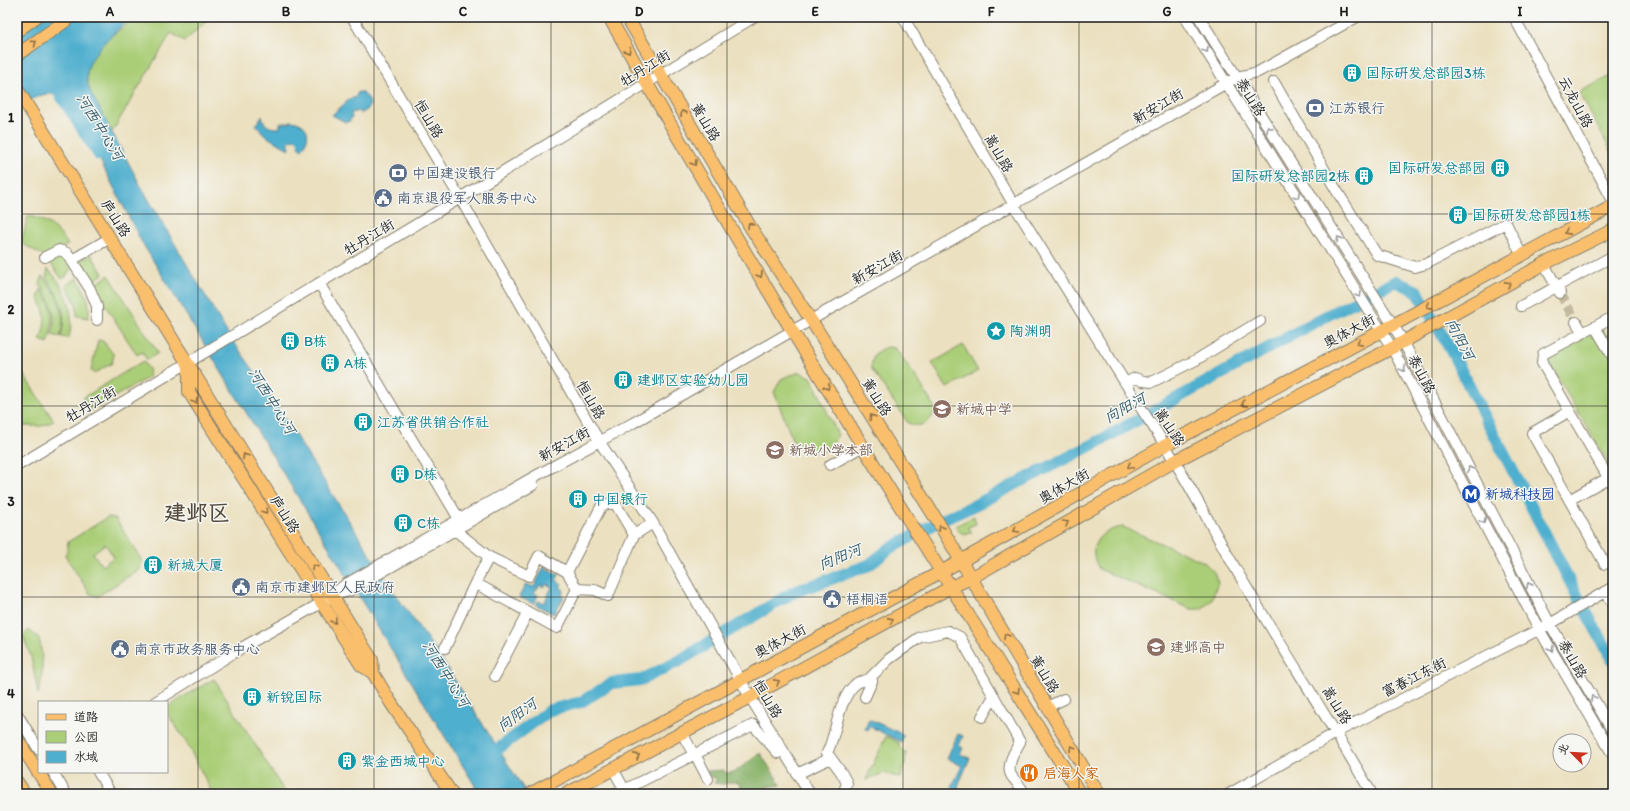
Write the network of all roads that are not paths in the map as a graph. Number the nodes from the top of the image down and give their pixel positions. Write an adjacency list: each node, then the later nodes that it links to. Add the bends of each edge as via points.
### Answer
1 (36, 17): 12 (main road)
2 (71, 17): 13 (main road, one-way to 2)
3 (352, 17): 20 (street, 恒山路)
4 (609, 17): 18 (main road, one-way to 18)
5 (627, 17): 14 (main road, 黄山路)
6 (754, 17): 14 (street, 牡丹江街)
7 (903, 17): 22 (street, 嵩山路)
8 (1185, 17): 17 (street, 泰山路, one-way to 17)
9 (1199, 17): 15 (street, 泰山路)
10 (1357, 17): 15 (street, 新安江街, via 1258,72)
11 (1514, 17): 21 (street, 云龙山路)
12 (17, 31)
13 (17, 55)
14 (661, 75): 18 (street, 牡丹江街); 36 (main road, 黄山路, one-way to 14, via 752,228)
15 (1237, 77): 17 (street, 新安江街); 39 (street, 泰山路, one-way to 15)
16 (1274, 82): 26 (street, via 1342,201 1377,255 1415,267 1426,264 1506,223)
17 (1226, 83): 22 (street, 新安江街); 42 (street, 泰山路, one-way to 42)
18 (647, 84): 20 (street, 牡丹江街); 41 (main road, one-way to 41)
19 (17, 89): 25 (main road, 庐山路)
20 (460, 198): 31 (street, 牡丹江街); 50 (street, 恒山路)
21 (1613, 200)
22 (1014, 206): 36 (street, 新安江街); 48 (street, 嵩山路)
23 (1613, 206): 26 (main road, 奥体大街, one-way to 26)
24 (1613, 230): 30 (main road)
25 (110, 238): 29 (street); 47 (main road, 庐山路)
26 (1522, 256): 39 (main road, 奥体大街, one-way to 39)
27 (1613, 256): 32 (street)
28 (45, 258): 29 (street, via 59,250 67,253)
29 (72, 260): 35 (street, via 90,289 96,306)
30 (1544, 264): 32 (street); 44 (main road, one-way to 30)
31 (319, 283): 47 (street, 牡丹江街); 59 (street)
32 (1558, 290): 33 (street)
33 (1521, 306)
34 (1613, 317): 40 (street)
35 (96, 320)
36 (811, 320): 41 (street, 新安江街); 64 (main road, 黄山路, one-way to 36)
37 (1260, 321): 48 (street, via 1196,360 1152,382 1135,378)
38 (1576, 322): 43 (street)
39 (1393, 325): 42 (main road, 奥体大街); 44 (street, 泰山路)
40 (1594, 327): 43 (street); 46 (street)
41 (793, 330): 50 (street, 新安江街); 52 (main road, one-way to 52)
42 (1382, 331): 45 (street, 泰山路); 51 (main road, 奥体大街, one-way to 51)
43 (1583, 333): 49 (street, via 1543,354 1542,363)
44 (1403, 341): 45 (main road); 77 (street, 泰山路, one-way to 44)
45 (1392, 348): 53 (main road); 78 (street, 泰山路, one-way to 78)
46 (1613, 357)
47 (188, 363): 55 (street, 牡丹江街); 74 (main road, 庐山路)
48 (1125, 383): 51 (street, 嵩山路)
49 (1570, 411): 57 (street); 58 (street, via 1532,433)
50 (599, 441): 56 (street, 新安江街); 60 (street, 恒山路)
51 (1166, 445): 53 (street, 嵩山路); 64 (main road, 奥体大街, one-way to 64)
52 (863, 446): 54 (street); 67 (main road)
53 (1175, 461): 69 (main road, one-way to 53); 92 (street, 嵩山路, via 1241,578)
54 (830, 465)
55 (17, 466)
56 (530, 479): 59 (street, 新安江街); 61 (street, 新安江街, via 533,485)
57 (1611, 482): 58 (street)
58 (1569, 500): 66 (street)
59 (459, 519): 65 (street, 新安江街)
60 (653, 524): 62 (street); 82 (street, 恒山路)
61 (455, 530): 63 (street); 65 (street, 新安江街)
62 (634, 535): 68 (street, via 615,503 602,505); 72 (street, via 608,596 595,590)
63 (489, 557): 68 (street, via 528,576 539,556); 70 (street)
64 (961, 561): 67 (main road, 奥体大街); 69 (main road, 黄山路)
65 (388, 564): 74 (street, 新安江街)
66 (1605, 564)
67 (941, 571): 71 (main road); 82 (main road, 奥体大街)
68 (567, 572): 72 (street)
69 (971, 578): 71 (main road); 88 (main road, 黄山路, one-way to 69)
70 (475, 583): 76 (street); 79 (street)
71 (951, 587): 83 (main road, one-way to 71); 119 (main road, one-way to 119)
72 (577, 589): 76 (street, via 557,628)
73 (1609, 590): 75 (street); 77 (street, 富春江东街)
74 (327, 599): 87 (street, 新安江街); 112 (main road, 庐山路, via 372,660 373,673)
75 (1613, 603)
76 (528, 612): 80 (street)
77 (1550, 624): 78 (street, 富春江东街); 93 (street, 泰山路, one-way to 77)
78 (1539, 629): 92 (street, 富春江东街); 98 (street, 泰山路, one-way to 98)
79 (445, 648)
80 (495, 676)
81 (869, 679): 84 (street, via 911,642 948,631 960,637); 85 (street, via 872,681); 97 (street, via 857,683 850,690 840,711)
82 (741, 680): 83 (street, 恒山路); 113 (main road, 奥体大街)
83 (750, 696): 91 (main road); 100 (street, 恒山路)
84 (994, 696): 90 (street); 118 (street, via 1020,742 1010,762 1010,772)
85 (865, 698)
86 (1064, 699): 88 (street)
87 (157, 701)
88 (1047, 707): 120 (main road, 黄山路, one-way to 88)
89 (17, 714): 95 (street)
90 (982, 717)
91 (682, 732): 96 (street); 99 (main road, one-way to 91)
92 (1337, 732): 121 (street, 富春江东街); 122 (street, 嵩山路)
93 (1613, 732)
94 (17, 739): 101 (main road)
95 (38, 748)
96 (695, 754): 105 (street); 107 (street); 115 (street, via 753,725 775,748)
97 (829, 755): 100 (street); 117 (street, via 847,783)
98 (1613, 755)
99 (613, 769): 107 (street); 114 (main road)
100 (796, 771): 116 (street, 恒山路)
101 (38, 772)
102 (39, 773): 109 (main road)
103 (54, 773): 110 (street)
104 (99, 773): 111 (street)
105 (708, 780)
106 (17, 782): 108 (main road)
107 (623, 792)
108 (25, 794)
109 (52, 794)
110 (66, 794)
111 (111, 794)
112 (452, 794)
113 (530, 794)
114 (566, 794)
115 (803, 794)
116 (810, 794)
117 (843, 794)
118 (1024, 794)
119 (1080, 794)
120 (1099, 794)
121 (1229, 794)
122 (1372, 794)

